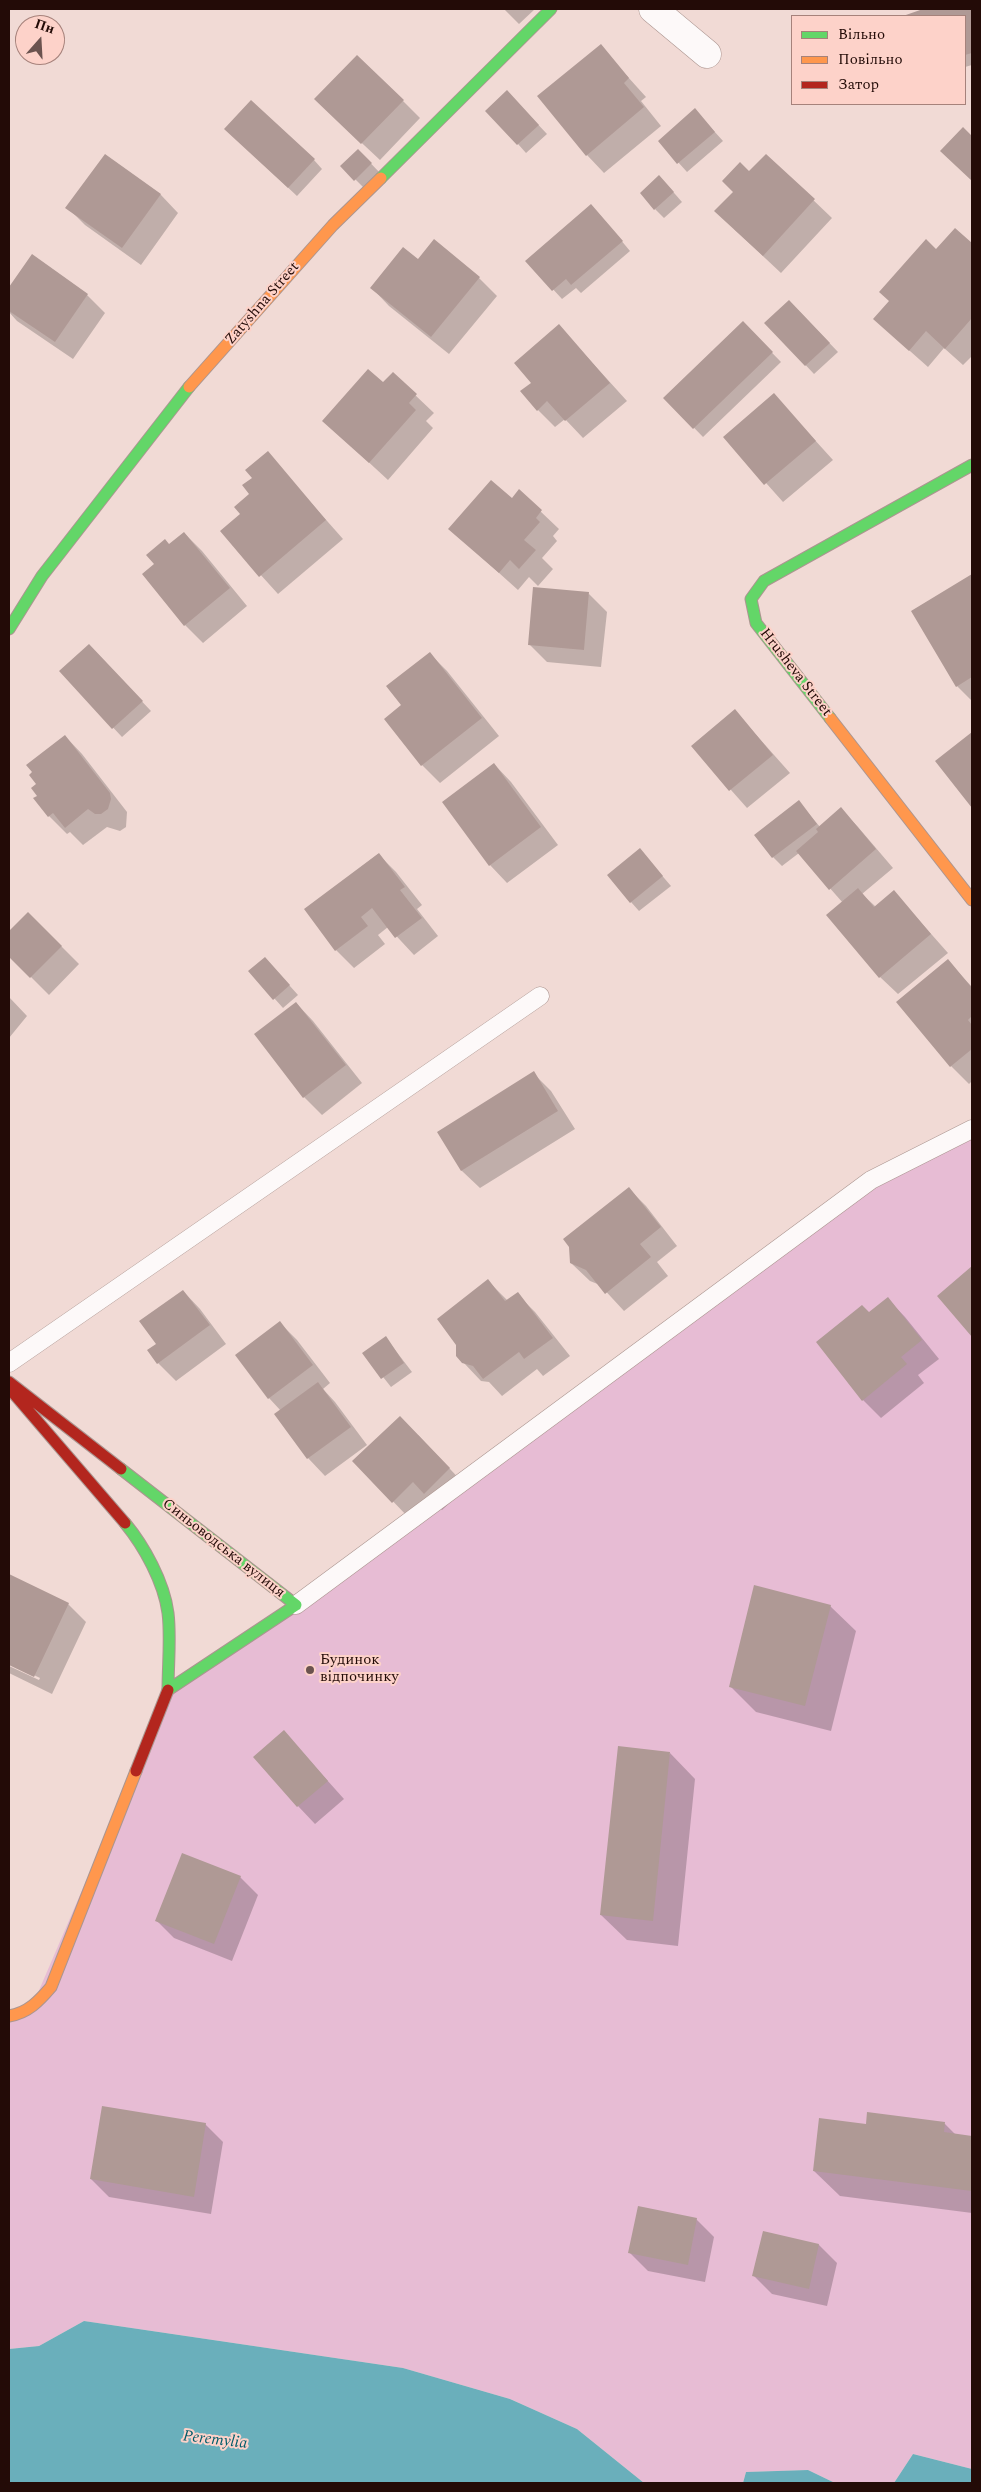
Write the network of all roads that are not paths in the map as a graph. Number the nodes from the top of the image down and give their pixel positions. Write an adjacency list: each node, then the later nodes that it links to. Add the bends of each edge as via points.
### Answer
1 (551, 9): 5 (street, Zatyshna Street, via 332,225 172,407 42,576)
2 (653, 9): 3 (street)
3 (707, 54)
4 (972, 465): 6 (street, Hrusheva Street, via 764,581 751,599 756,623)
5 (9, 630)
6 (972, 900)
7 (540, 996): 9 (lane)
8 (972, 1129): 12 (lane, via 871,1180)
9 (9, 1363)
10 (9, 1382): 12 (street, Синьоводська вулиця)
11 (9, 1388): 13 (street, via 128,1528 150,1563 168,1613)
12 (296, 1605): 13 (street, Синьоводська вулиця)
13 (168, 1690): 14 (street, via 51,1987 31,2009)
14 (9, 2016)

